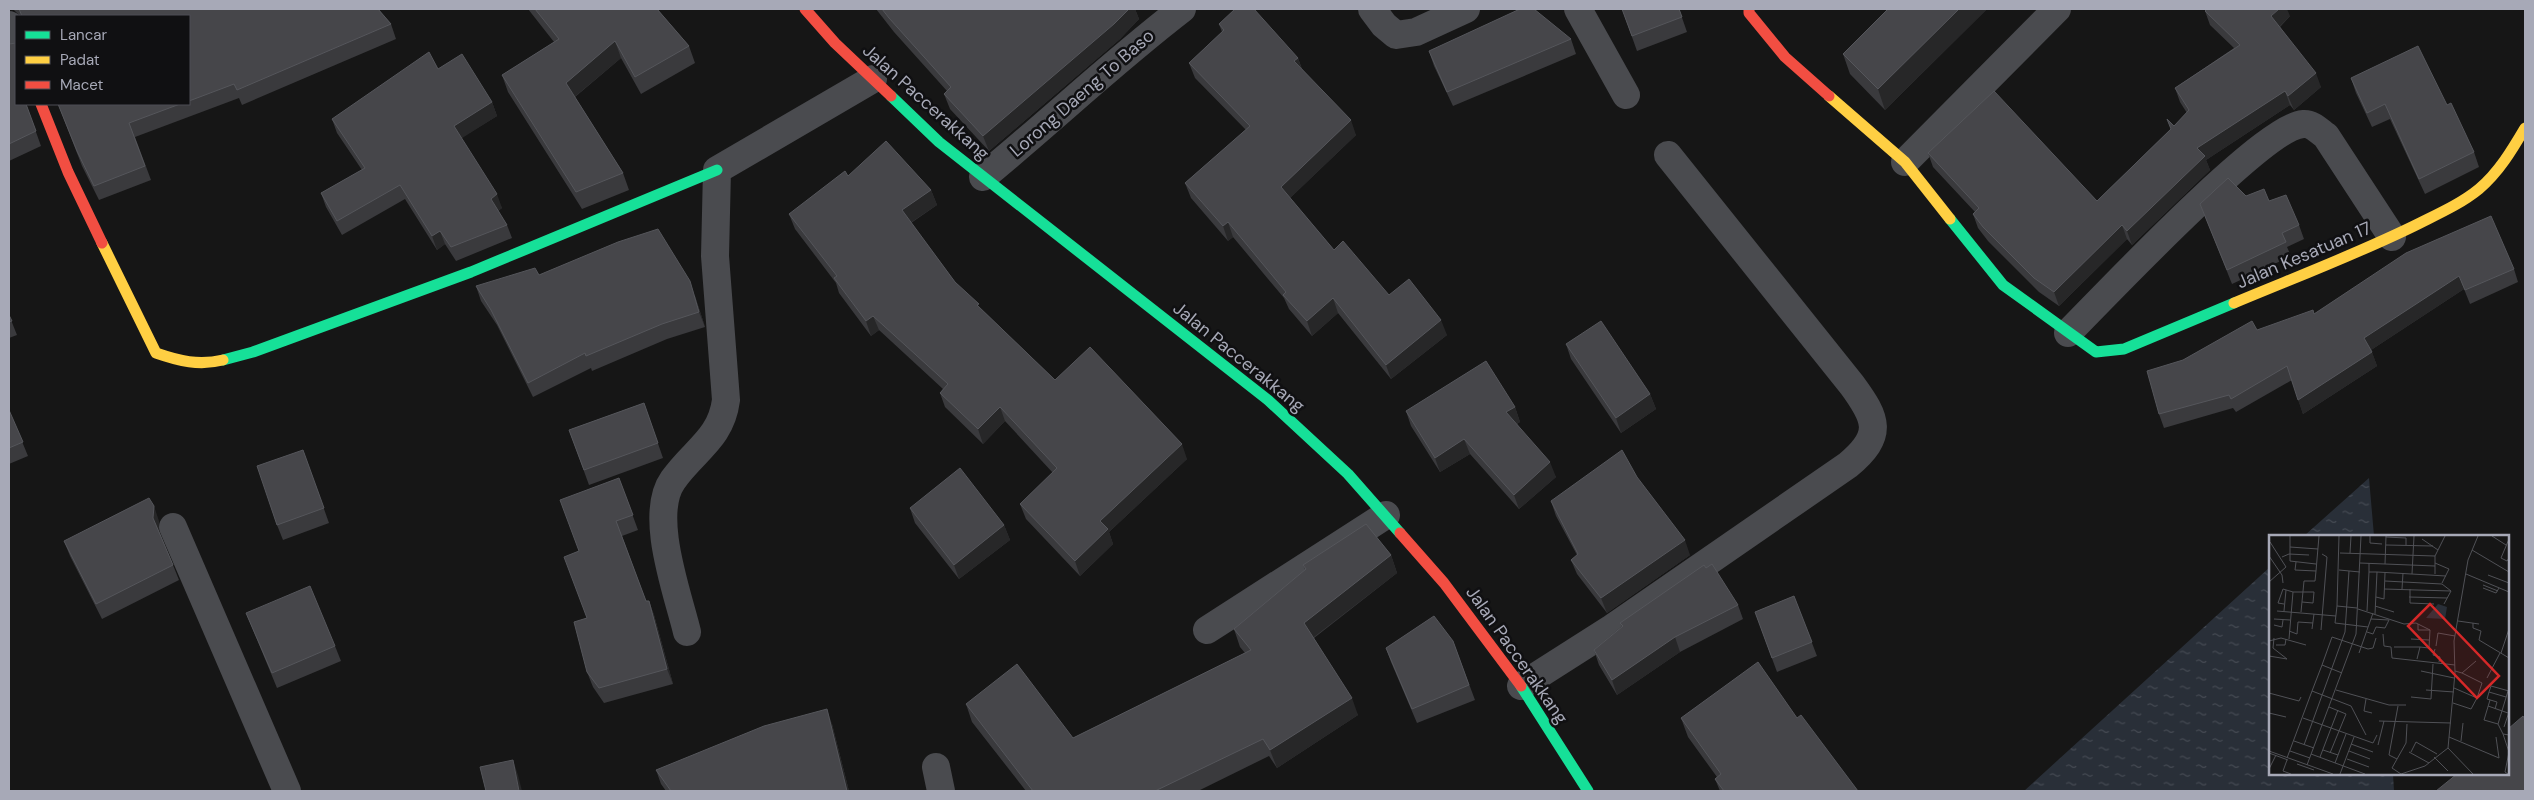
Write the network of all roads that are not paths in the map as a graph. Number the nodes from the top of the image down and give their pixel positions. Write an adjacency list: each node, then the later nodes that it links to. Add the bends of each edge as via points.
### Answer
1 (805, 9): 10 (street, Jalan Paccerakkang)
2 (1182, 9): 17 (street, Lorong Daeng To Baso, via 1123,54)
3 (1372, 9): 4 (street, via 1396,35 1416,32)
4 (1466, 9)
5 (1578, 9): 11 (street)
6 (1749, 9): 15 (street, Jalan Kesatuan 17, via 1785,57)
7 (2057, 9): 15 (street)
8 (9, 25): 9 (street)
9 (15, 40)
10 (873, 79): 16 (street); 17 (street, Jalan Paccerakkang, via 939,142)
11 (1626, 95)
12 (41, 105): 16 (street, via 68,172 156,353 180,362 210,363 253,352 471,272)
13 (2525, 128): 18 (street, Jalan Kesatuan 17, via 2507,158 2479,189)
14 (1668, 156): 24 (street, via 1852,385 1874,423 1873,435 1868,446 1848,465 1612,628)
15 (1905, 162): 19 (street, Jalan Kesatuan 17, via 2003,285)
16 (716, 170): 23 (street, via 714,233 726,400 712,437 672,481 663,500 665,536)
17 (983, 178): 20 (street, Jalan Paccerakkang, via 1268,400 1348,474)
18 (2392, 237): 19 (street, Jalan Kesatuan 17, via 2124,349 2096,352); 19 (street, via 2326,136 2315,127 2304,124 2290,128 2260,147 2203,199)
19 (2068, 333)
20 (1386, 515): 22 (street); 24 (street, Jalan Paccerakkang, via 1444,583)
21 (173, 527): 25 (street)
22 (1207, 630)
23 (687, 632)
24 (1521, 686): 26 (street, Jalan Paccerakkang)
25 (287, 791)
26 (1588, 791)

